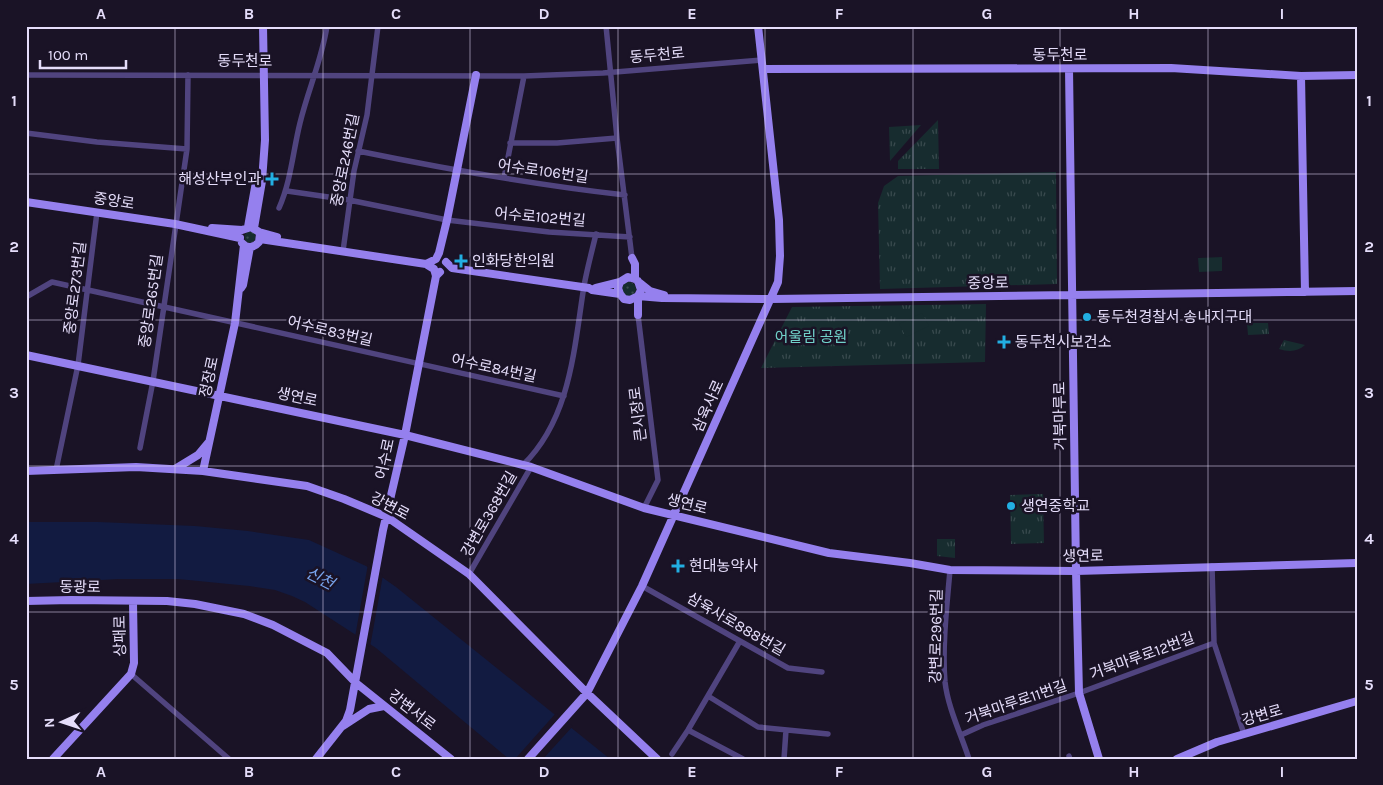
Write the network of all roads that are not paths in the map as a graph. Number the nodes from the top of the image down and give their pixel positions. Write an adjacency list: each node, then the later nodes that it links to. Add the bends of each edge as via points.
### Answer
1 (263, 26): 12 (street)
2 (327, 26): 13 (street)
3 (378, 26): 14 (street)
4 (606, 26): 9 (street)
5 (758, 26): 6 (street, 삼육사로)
6 (762, 60): 7 (street, 삼육사로); 9 (street, 동두천로)
7 (763, 69): 8 (street, 동두천로); 52 (street, 삼육사로, via 779,220 778,282)
8 (1069, 69): 18 (street, 동두천로, via 1171,68); 47 (street, 거북마루로)
9 (611, 73): 17 (street, 동두천로); 20 (street)
10 (26, 75): 11 (street, 동두천로)
11 (188, 75): 12 (street, 동두천로); 22 (street, 중앙로265번길)
12 (264, 75): 13 (street, 동두천로); 35 (street, 정장로, via 265,140)
13 (314, 75): 14 (street, 동두천로); 26 (street, via 300,121)
14 (373, 75): 15 (street, 동두천로); 23 (street, 중앙로246번길)
15 (476, 75): 17 (street, 동두천로); 24 (street, 어수로)
16 (1357, 75): 18 (street, 동두천로)
17 (524, 76): 21 (street)
18 (1301, 76): 45 (street)
19 (26, 133): 22 (street)
20 (616, 138): 21 (street); 27 (street)
21 (510, 143): 25 (street)
22 (187, 149): 33 (street, 중앙로265번길)
23 (358, 151): 24 (street); 28 (street, 중앙로246번길)
24 (457, 171): 25 (street, 어수로106번길); 32 (street, 어수로)
25 (504, 178): 27 (street, 어수로106번길)
26 (287, 191): 28 (street, 어수로102번길); 30 (street)
27 (624, 195): 36 (street)
28 (349, 200): 32 (street, 어수로102번길); 37 (street, 중앙로246번길)
29 (26, 202): 31 (street, 중앙로)
30 (279, 208)
31 (97, 212): 33 (street, 중앙로); 43 (street, 중앙로273번길)
32 (447, 220): 34 (street, 어수로102번길); 39 (street, 어수로)
33 (175, 224): 35 (street, 중앙로); 54 (street, 중앙로265번길)
34 (596, 234): 36 (street, 어수로102번길); 42 (street)
35 (250, 236): 37 (street, 중앙로); 56 (street, 정장로, via 239,280)
36 (630, 236): 38 (street)
37 (343, 250): 39 (street)
38 (632, 258): 40 (street)
39 (441, 265): 42 (street); 58 (street, 어수로)
40 (634, 279): 41 (street); 48 (street, via 641,290); 50 (street, via 650,291)
41 (620, 282): 42 (street, via 603,288); 46 (street)
42 (586, 288): 46 (street); 62 (street, 강변로368번길)
43 (88, 289): 49 (street, 어수로83번길, via 52,282); 54 (street, 어수로83번길); 59 (street, 중앙로273번길)
44 (1357, 291): 45 (street, 중앙로)
45 (1305, 292): 47 (street, 중앙로)
46 (620, 294): 53 (street)
47 (1072, 295): 52 (street, 중앙로); 77 (street, 거북마루로)
48 (638, 296): 51 (street); 53 (street); 55 (street)
49 (26, 297)
50 (671, 297): 51 (street); 52 (street, 중앙로)
51 (653, 298): 55 (street)
52 (771, 299): 73 (street, 삼육사로)
53 (630, 300): 55 (street)
54 (163, 306): 56 (street, 어수로83번길); 60 (street, 중앙로265번길)
55 (639, 311): 71 (street, 큰시장로, via 658,480)
56 (235, 323): 58 (street, 어수로83번길); 61 (street, 정장로)
57 (26, 355): 59 (street, 생연로)
58 (419, 364): 62 (street, 어수로84번길); 63 (street, 어수로)
59 (78, 366): 60 (street, 생연로); 68 (street, 중앙로273번길)
60 (153, 381): 61 (street, 생연로); 65 (street, 중앙로265번길)
61 (219, 395): 63 (street, 생연로); 64 (street, 정장로)
62 (564, 396): 66 (street, 강변로368번길, via 550,428)
63 (405, 435): 66 (street, 생연로); 72 (street, 어수로)
64 (209, 442): 67 (street, via 198,455); 69 (street, 정장로)
65 (140, 448)
66 (527, 466): 71 (street, 생연로); 78 (street, 강변로368번길)
67 (175, 469): 68 (street, 강변로); 69 (street, 강변로)
68 (56, 470): 70 (street, 강변로)
69 (203, 471): 72 (street, 강변로, via 307,486)
70 (26, 472)
71 (644, 508): 73 (street, 생연로)
72 (387, 516): 78 (street, 강변로); 86 (street, 어수로)
73 (674, 516): 76 (street, 생연로, via 829,553); 79 (street, 삼육사로)
74 (1357, 563): 75 (street, 생연로)
75 (1212, 566): 77 (street, 생연로); 83 (street)
76 (950, 570): 77 (street, 생연로); 96 (street, 강변로296번길, via 945,682)
77 (1076, 570): 88 (street, 거북마루로)
78 (469, 574): 87 (street, 강변로)
79 (642, 586): 82 (street, 삼육사로888번길); 87 (street, 삼육사로)
80 (26, 601): 81 (street, 동광로)
81 (133, 602): 85 (street, 상패로, via 134,663); 86 (street, via 186,603 244,614 327,653)
82 (740, 641): 84 (street, 삼육사로888번길, via 788,668); 89 (street)
83 (1214, 643): 88 (street, 거북마루로12번길); 97 (street)
84 (822, 672)
85 (131, 674): 99 (street, 상패로); 100 (street)
86 (356, 683): 91 (street, 강변서로); 92 (street, 어수로, via 350,710)
87 (587, 693): 103 (street, 삼육사로); 104 (street, 강변로)
88 (1079, 693): 96 (street, 거북마루로11번길); 108 (street, 거북마루로)
89 (708, 696): 93 (street); 94 (street, via 758,727)
90 (1357, 701): 97 (street, 강변로)
91 (384, 706): 92 (street, via 369,709); 102 (street, 강변서로)
92 (341, 727): 101 (street, 어수로)
93 (688, 730): 98 (street); 105 (street)
94 (786, 730): 95 (street); 106 (street)
95 (828, 734)
96 (961, 734): 107 (street, 강변로296번길)
97 (1244, 734): 109 (street, 강변로)
98 (672, 754)
99 (53, 759)
100 (229, 759)
101 (316, 759)
102 (451, 759)
103 (528, 759)
104 (657, 759)
105 (743, 759)
106 (784, 759)
107 (969, 759)
108 (1100, 759)
109 (1177, 759)

